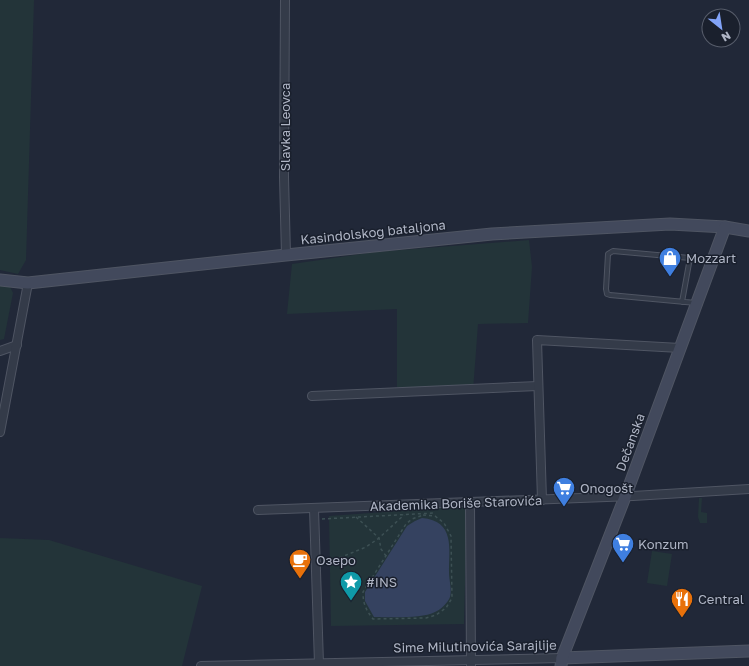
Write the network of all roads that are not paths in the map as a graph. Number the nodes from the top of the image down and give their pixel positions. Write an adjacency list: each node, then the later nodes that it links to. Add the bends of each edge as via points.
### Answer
1 (285, 0): 4 (street, Slavka Leovca)
2 (725, 227): 3 (street, Kasindolskog bataljona); 4 (street, Kasindolskog bataljona, via 670,224 492,234); 8 (street, Dečanska)
3 (749, 230)
4 (286, 255): 6 (street, Kasindolskog bataljona)
5 (0, 280): 6 (street, Kasindolskog bataljona)
6 (28, 284): 9 (street)
7 (682, 302): 7 (lane, via 607,294 608,254 613,251 690,258); 8 (lane)
8 (696, 303): 10 (street, Dečanska)
9 (16, 345): 11 (street); 14 (street)
10 (680, 348): 12 (street, via 537,340); 16 (street, Dečanska)
11 (0, 351)
12 (538, 386): 13 (street); 17 (street)
13 (312, 396)
14 (0, 432)
15 (749, 489): 16 (street, Akademika Boriše Starovića)
16 (625, 496): 17 (street, Akademika Boriše Starovića); 22 (street, Dečanska)
17 (542, 500): 18 (street, Akademika Boriše Starovića)
18 (470, 503): 19 (street, Akademika Boriše Starovića); 23 (street)
19 (314, 508): 20 (street, Akademika Boriše Starovića); 24 (street)
20 (258, 510)
21 (749, 651): 22 (street, Sime Milutinovića Sarajlije)
22 (562, 662): 23 (street, Sime Milutinovića Sarajlije)
23 (471, 663): 25 (street, Sime Milutinovića Sarajlije)
24 (319, 664): 25 (street, Sime Milutinovića Sarajlije); 27 (street, Sime Milutinovića Sarajlije)
25 (352, 665)
26 (201, 666): 27 (street, Sime Milutinovića Sarajlije)
27 (245, 666)

